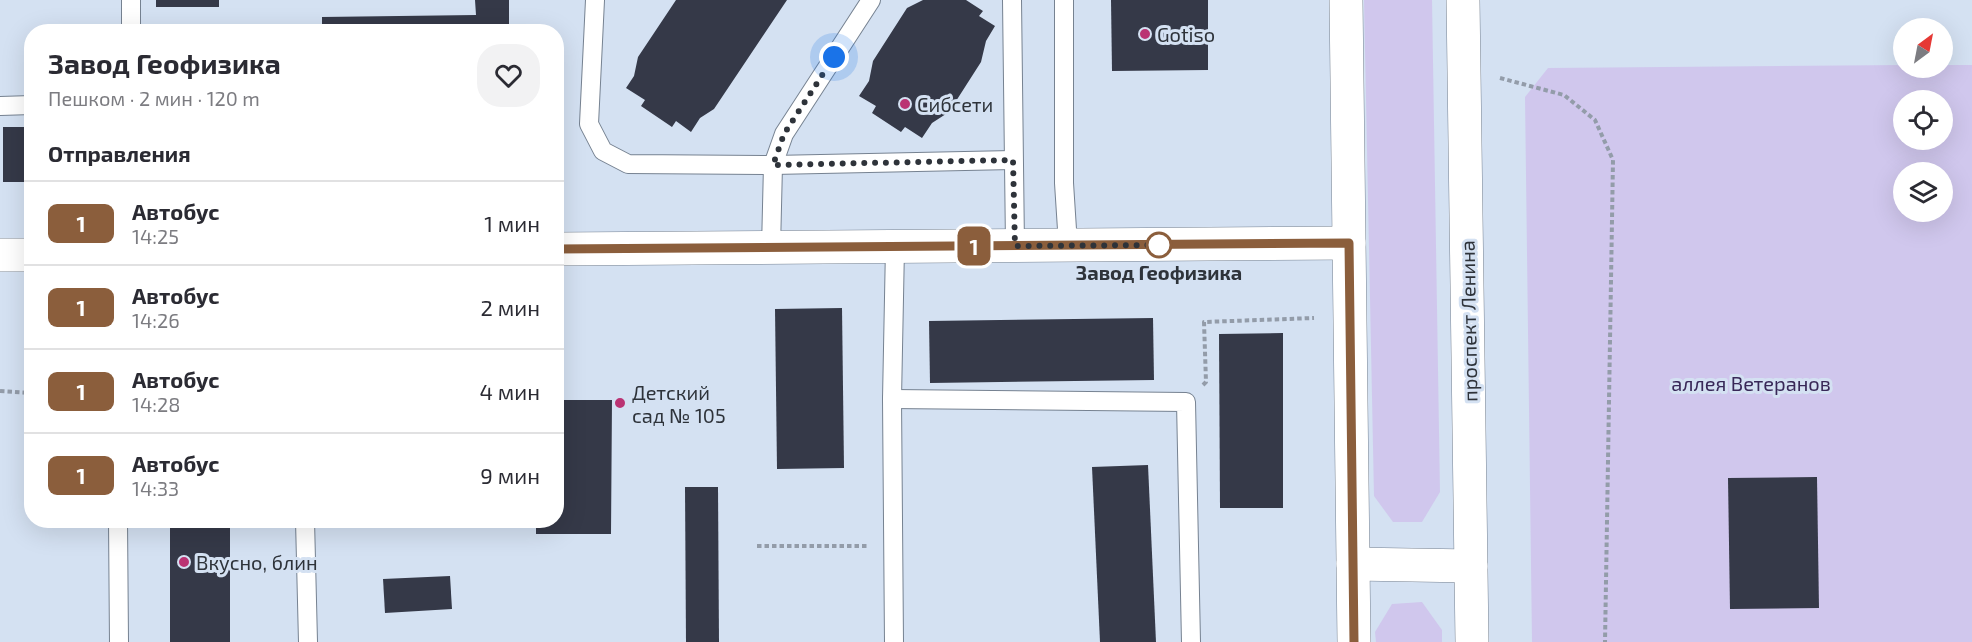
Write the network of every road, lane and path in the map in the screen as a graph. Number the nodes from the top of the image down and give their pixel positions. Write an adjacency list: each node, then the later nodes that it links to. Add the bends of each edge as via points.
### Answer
1 (131, 0): 8 (lane)
2 (595, 0): 13 (lane, via 589,124 603,151 628,164)
3 (871, 0): 13 (lane, via 784,134)
4 (1012, 0): 12 (lane)
5 (1064, 0): 15 (lane)
6 (1346, 0): 14 (main road)
7 (1463, 0): 32 (main road, проспект Ленина)
8 (130, 24)
9 (1500, 78): 39 (path, via 1564,95 1595,120 1614,160)
10 (24, 105): 11 (lane)
11 (0, 106)
12 (1013, 160): 13 (lane); 16 (lane)
13 (773, 165): 18 (lane)
14 (1349, 243): 15 (main road); 31 (main road)
15 (1068, 245): 16 (main road)
16 (1015, 246): 17 (main road)
17 (895, 247): 18 (main road); 25 (lane)
18 (771, 248): 19 (main road)
19 (564, 249)
20 (0, 255): 21 (main road)
21 (24, 255)
22 (1314, 318): 26 (path, via 1204,322 1206,382)
23 (0, 391): 24 (path)
24 (24, 392)
25 (892, 399): 26 (lane); 30 (lane)
26 (1186, 402): 36 (lane)
27 (118, 528): 33 (lane)
28 (305, 528): 34 (lane)
29 (757, 546): 30 (path)
30 (893, 546): 35 (lane)
31 (1353, 564): 32 (main road); 37 (main road)
32 (1471, 566): 38 (main road, проспект Ленина)
33 (119, 642)
34 (308, 642)
35 (894, 642)
36 (1191, 642)
37 (1354, 642)
38 (1472, 642)
39 (1605, 642)

